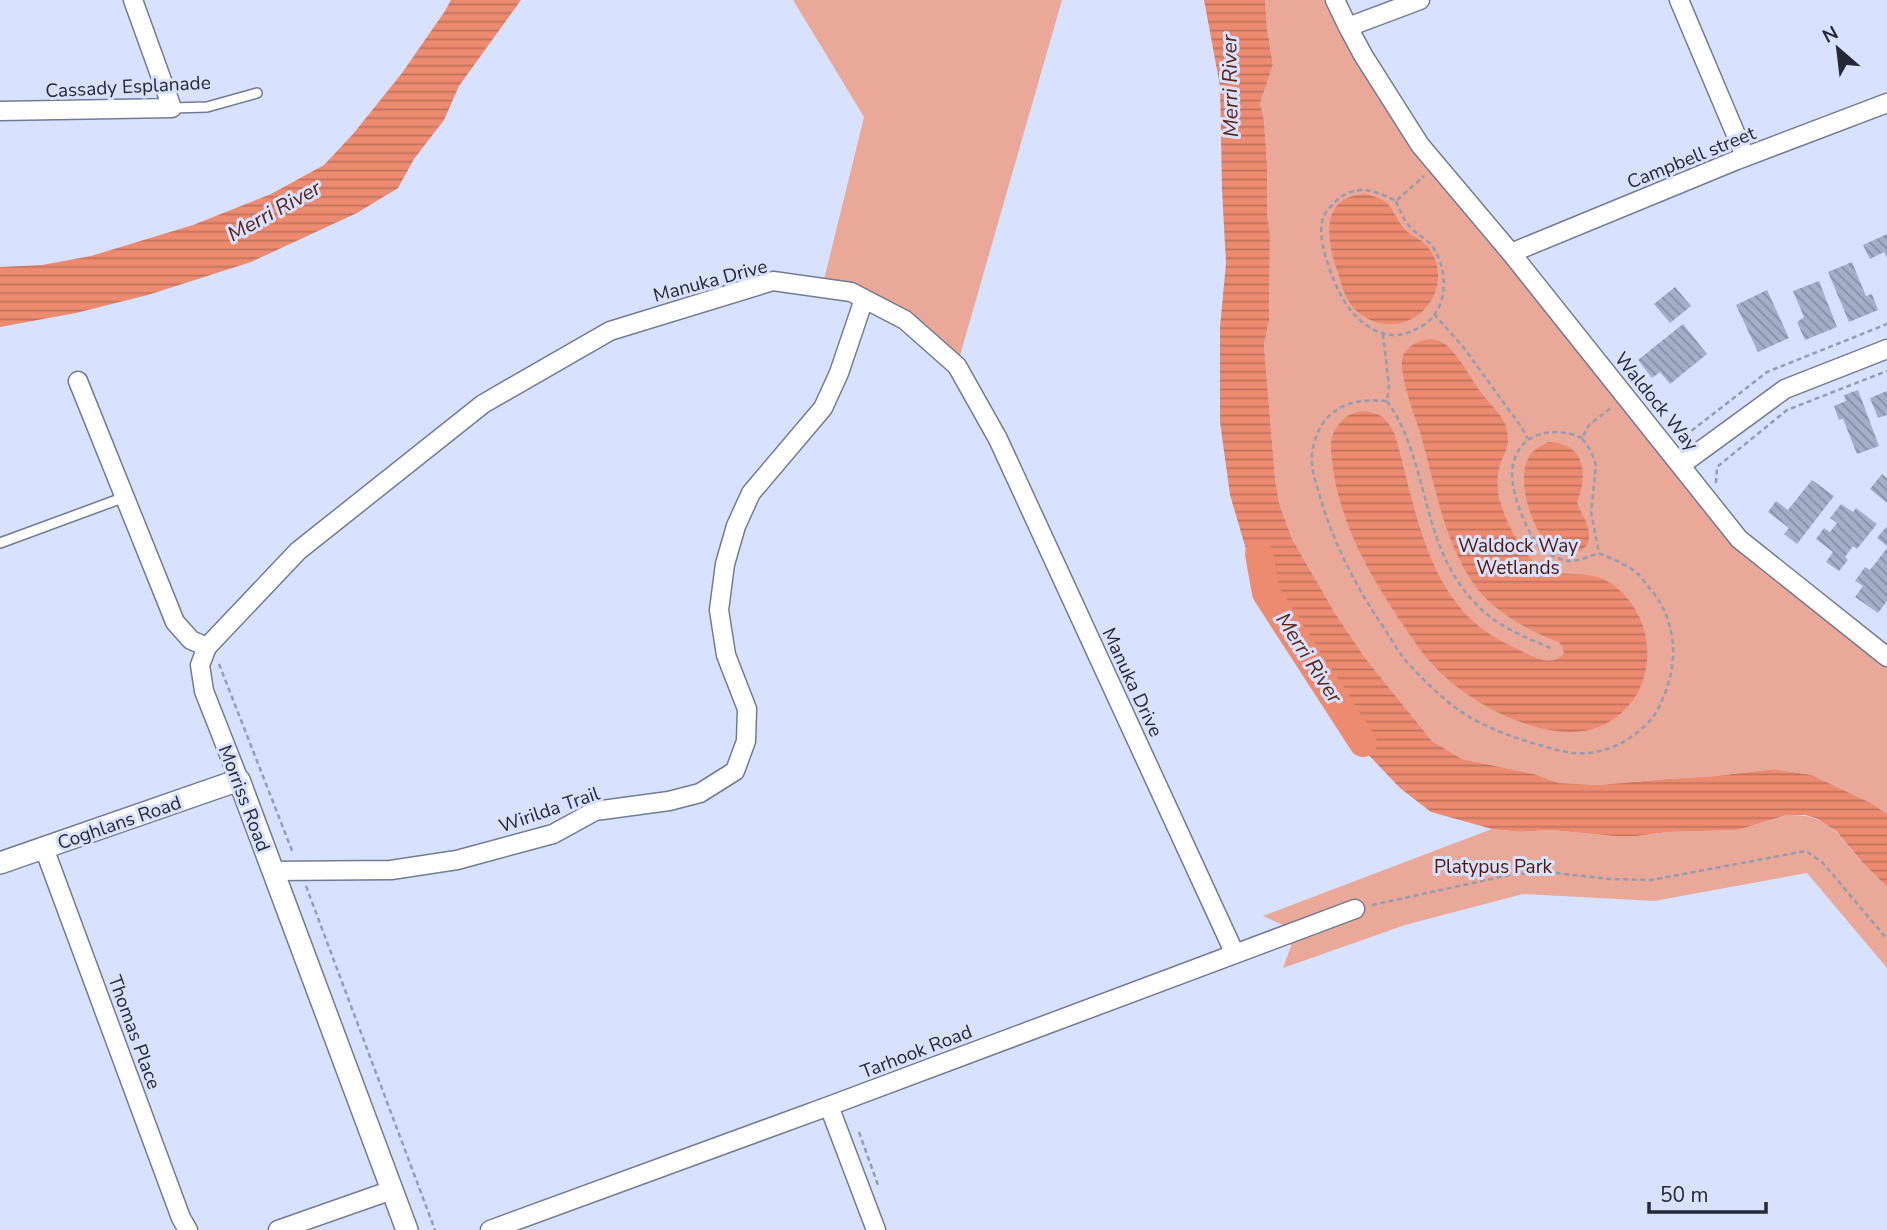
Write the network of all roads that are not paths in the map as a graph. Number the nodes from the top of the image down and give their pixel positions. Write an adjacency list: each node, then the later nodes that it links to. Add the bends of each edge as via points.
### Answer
1 (133, 0): 8 (street)
2 (1420, 0): 5 (street)
3 (1679, 0): 10 (street)
4 (1338, 1): 5 (street, Waldock Way)
5 (1348, 27): 11 (street, Waldock Way, via 1420,145)
6 (257, 93): 8 (lane, Cassady Esplanade, via 207,107)
7 (1887, 103): 10 (street, Campbell street)
8 (172, 108): 9 (street, Cassady Esplanade)
9 (0, 111)
10 (1745, 156): 11 (street, Campbell street)
11 (1511, 253): 15 (street, Waldock Way)
12 (864, 299): 18 (street, Manuka Drive, via 850,292 773,281 610,331 483,404 298,551); 23 (street, Wirilda Trail, via 823,408 751,493 725,564 719,610 726,655 747,709 746,741 735,771 700,793 669,802 595,811 552,834 457,860 391,870); 25 (street, Manuka Drive, via 905,320 957,366 991,427)
13 (1887, 349): 15 (street, via 1785,389)
14 (78, 381): 16 (street)
15 (1681, 465): 19 (street, Waldock Way, via 1740,539)
16 (125, 497): 17 (lane); 18 (street, via 175,622 191,640)
17 (0, 543)
18 (209, 645): 20 (street, Morriss Road, via 200,665 204,691)
19 (1887, 657)
20 (239, 780): 21 (street, Coghlans Road); 23 (street, Morriss Road)
21 (44, 848): 22 (street, Coghlans Road); 28 (street, Thomas Place)
22 (0, 863)
23 (273, 871): 27 (street, Morriss Road)
24 (1355, 909): 25 (street, Tarhook Road)
25 (1235, 954): 26 (street, Tarhook Road)
26 (829, 1106): 31 (street, Tarhook Road); 32 (street)
27 (392, 1190): 29 (street); 30 (street, Morriss Road)
28 (188, 1230)
29 (278, 1230)
30 (407, 1230)
31 (489, 1230)
32 (876, 1230)

